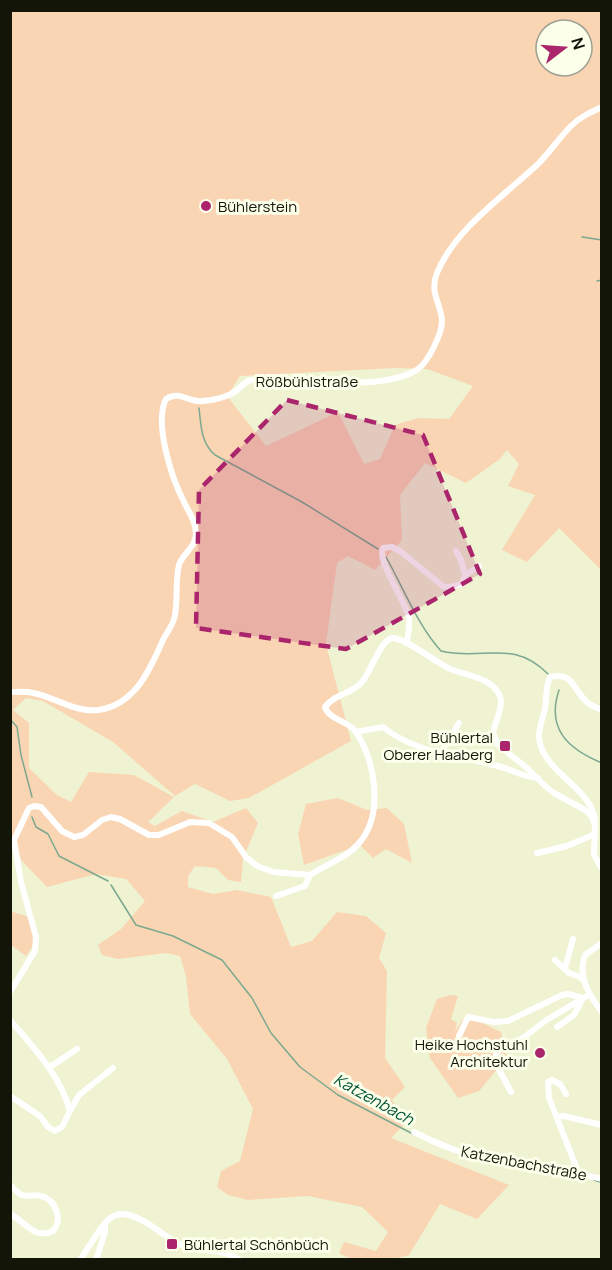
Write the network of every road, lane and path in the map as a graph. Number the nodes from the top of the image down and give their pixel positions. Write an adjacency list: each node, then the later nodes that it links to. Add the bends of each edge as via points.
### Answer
1 (602, 107): 6 (street, Rößbühlstraße, via 570,127 447,252 433,287 442,322 432,351 418,369 395,378 350,382 251,380 220,399 199,402 177,395 166,399 161,429 196,534 180,562 175,616 153,665 131,693 99,710 62,704 36,693)
2 (456, 551): 4 (street)
3 (479, 566): 4 (street)
4 (465, 575): 5 (street, via 462,584 444,587 392,547 383,549 382,559 409,619)
5 (406, 642): 9 (street, via 399,638 385,641 359,685 325,707); 11 (street, via 447,668 491,683 501,695 493,733 498,745)
6 (10, 692)
7 (602, 710): 12 (street, via 587,703 566,677 550,677 540,723 541,748 593,809)
8 (459, 723): 10 (street)
9 (356, 732): 10 (street, via 383,728 408,743); 16 (street, via 371,767 371,819 352,850)
10 (440, 754): 11 (street)
11 (538, 778): 12 (street, via 554,793 585,810)
12 (596, 826): 13 (street)
13 (595, 834): 14 (street); 15 (street, via 594,855)
14 (537, 853)
15 (602, 869)
16 (310, 874): 17 (street, via 305,886); 23 (street, via 265,870 251,862 232,837 209,823 190,822 159,835 149,835 111,817 74,837 62,831 41,807 34,806 29,808 14,840 36,937 35,951)
17 (276, 896)
18 (573, 939): 21 (street)
19 (602, 943): 22 (street, via 585,955)
20 (555, 960): 21 (street)
21 (565, 969): 22 (street)
22 (584, 981): 24 (street)
23 (10, 992)
24 (590, 993): 25 (street); 26 (street)
25 (583, 998): 28 (street, via 574,1015); 29 (street, via 562,995 508,1021 468,1017); 33 (street, via 496,1054 495,1062)
26 (602, 1012)
27 (10, 1020): 31 (street)
28 (557, 1028)
29 (459, 1036)
30 (77, 1049): 31 (street)
31 (50, 1067): 36 (street)
32 (113, 1068): 36 (street, via 78,1095)
33 (511, 1092)
34 (566, 1094): 37 (street, via 558,1082 548,1082)
35 (10, 1096): 36 (street, via 55,1131 62,1127)
36 (70, 1111)
37 (557, 1118): 38 (street, via 564,1116); 40 (street)
38 (602, 1125)
39 (414, 1132): 40 (street, Katzenbachstraße, via 487,1159)
40 (579, 1174): 41 (street, Katzenbachstraße)
41 (602, 1179)
42 (10, 1185): 43 (street, via 22,1195 46,1199 58,1212 59,1220 53,1231 43,1234)
43 (10, 1214)
44 (105, 1223): 45 (street); 46 (street); 47 (street, via 117,1213 132,1214 185,1247 233,1255)
45 (80, 1260)
46 (96, 1260)
47 (240, 1260)

